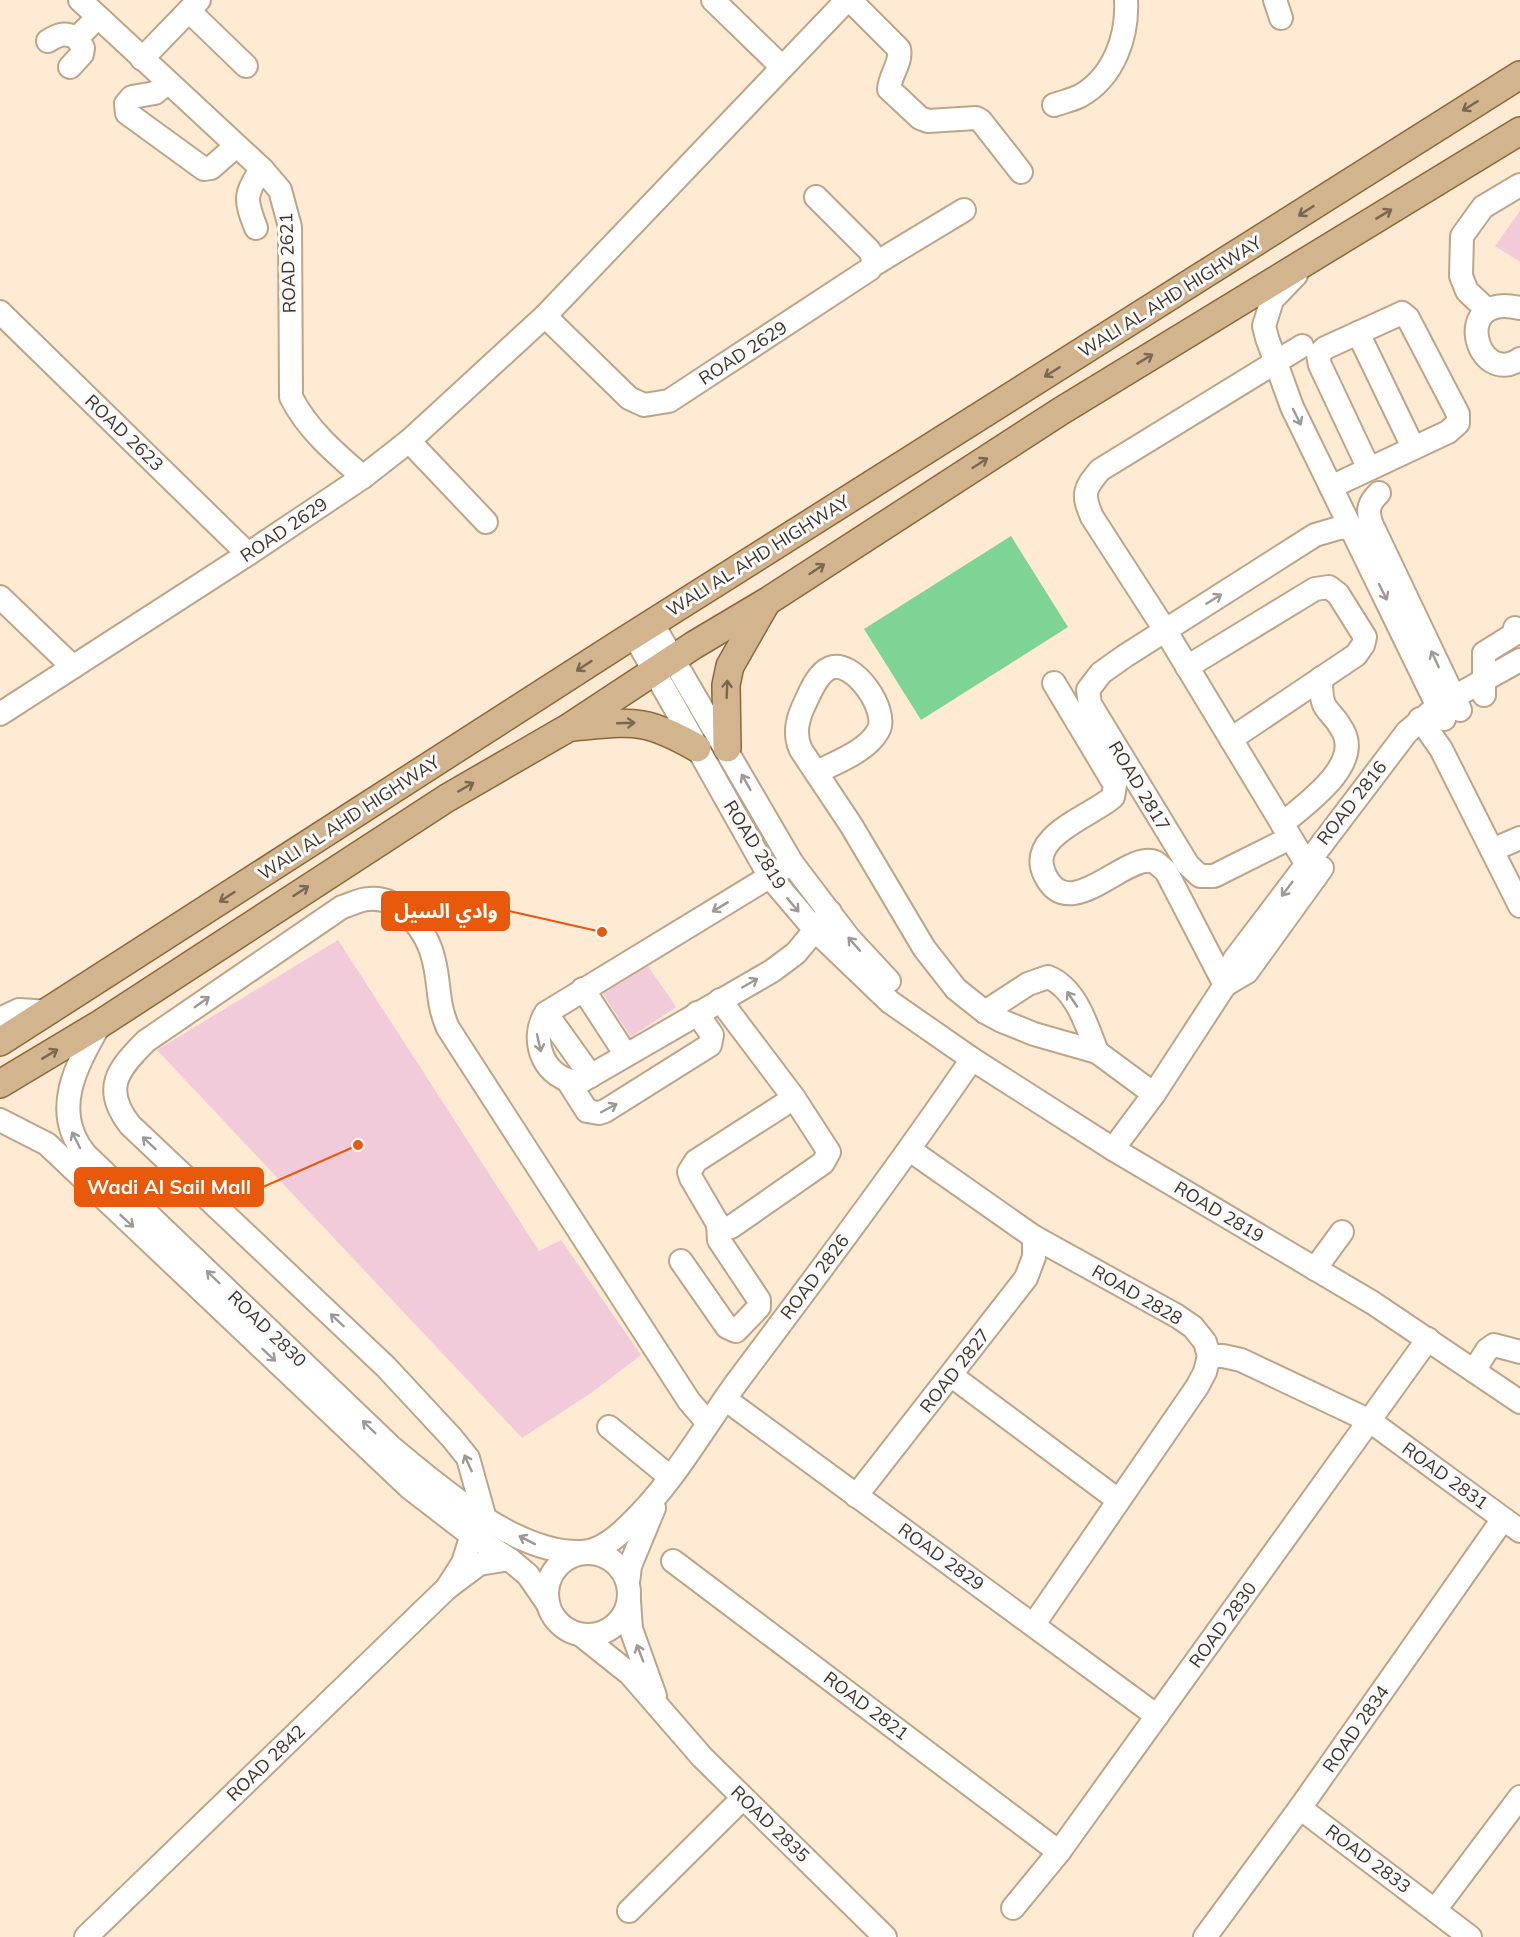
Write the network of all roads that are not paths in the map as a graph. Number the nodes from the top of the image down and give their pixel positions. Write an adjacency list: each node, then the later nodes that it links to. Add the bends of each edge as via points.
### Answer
1 (80, 0): 6 (street, ROAD 2621)
2 (713, 0): 12 (street)
3 (849, 0): 12 (street, ROAD 2629); 19 (street, via 899,49 901,56 889,89 928,121 981,121)
4 (1126, 0): 15 (street, via 1128,21 1116,59 1096,84 1080,96)
5 (194, 5): 9 (street); 10 (street)
6 (98, 17): 7 (street); 9 (street, ROAD 2621)
7 (77, 38): 8 (street, via 59,34); 11 (street, via 82,54)
8 (48, 41)
9 (142, 59): 14 (street, ROAD 2621)
10 (246, 66)
11 (70, 67)
12 (782, 67): 29 (street, ROAD 2629)
13 (1520, 75): 47 (main road, WALI AL AHD HIGHWAY, one-way to 47, via 876,483)
14 (167, 83): 17 (street, ROAD 2621); 17 (street, via 155,93 132,97 126,104 127,113 204,168 211,168)
15 (1054, 105)
16 (1520, 131): 24 (main road, WALI AL AHD HIGHWAY, one-way to 16)
17 (236, 146): 18 (street, ROAD 2621)
18 (262, 169): 23 (street, via 250,186 246,202); 37 (street, ROAD 2621, via 280,190 290,227 291,397 301,417)
19 (1021, 172)
20 (1520, 185): 27 (street, via 1483,207 1462,236 1461,276 1467,291)
21 (816, 197): 25 (street, via 869,250)
22 (964, 210): 25 (street, ROAD 2629)
23 (256, 228)
24 (1316, 256): 32 (street, via 1272,300 1266,313 1267,338); 44 (main road, WALI AL AHD HIGHWAY, one-way to 24, via 1061,411)
25 (873, 265): 29 (street, ROAD 2629, via 867,273 661,405 644,405 629,398)
26 (1520, 308): 27 (street, via 1503,304)
27 (1487, 310): 33 (street, via 1478,321 1475,334 1479,348 1501,364)
28 (0, 312): 42 (street, ROAD 2623)
29 (545, 315): 34 (street, ROAD 2629)
30 (1358, 333): 35 (street); 35 (street, via 1402,313 1458,414 1458,423 1448,432); 36 (street, via 1318,355)
31 (1302, 346): 32 (street)
32 (1275, 363): 38 (street, one-way to 38); 46 (street, via 1100,470 1086,486 1086,502 1092,517)
33 (1518, 365)
34 (409, 441): 37 (street, ROAD 2629); 40 (street)
35 (1413, 447): 36 (street)
36 (1369, 469): 38 (street)
37 (363, 477): 42 (street, ROAD 2629)
38 (1331, 487): 41 (street)
39 (1379, 493): 56 (street, one-way to 39, via 1371,523 1368,512)
40 (486, 522)
41 (1351, 527): 46 (street, one-way to 41, via 1315,535); 56 (street, one-way to 56)
42 (248, 554): 49 (street, ROAD 2629)
43 (0, 597): 49 (street)
44 (768, 601): 47 (main road, WALI AL AHD HIGHWAY); 60 (main road, one-way to 44, via 726,685 730,666)
45 (1515, 628): 54 (street, via 1513,635 1484,653)
46 (1165, 630): 50 (street); 62 (street, ROAD 2817, via 1101,673 1088,690 1090,704 1188,865 1200,876 1214,876)
47 (655, 645): 57 (main road, WALI AL AHD HIGHWAY); 59 (street, ROAD 2819); 60 (street, ROAD 2819); 74 (main road, WALI AL AHD HIGHWAY, one-way to 74)
48 (1520, 660): 54 (street, ROAD 2816)
49 (73, 667): 55 (street, ROAD 2629)
50 (1187, 667): 52 (street, via 1315,589 1329,587 1338,594 1365,637 1356,655); 58 (street)
51 (1520, 677): 54 (street, ROAD 2816)
52 (1321, 678): 58 (street); 62 (street, via 1321,703 1343,731 1345,759)
53 (1054, 683): 71 (street, via 1115,785 1113,797 1100,808 1052,836 1041,862 1045,876 1068,893 1082,892 1139,861 1154,861 1166,871)
54 (1484, 690): 56 (street, ROAD 2816)
55 (0, 714)
56 (1441, 714): 64 (street); 66 (street, ROAD 2816, via 1407,732)
57 (568, 728): 59 (main road, one-way to 59, via 632,722 653,725); 80 (main road, WALI AL AHD HIGHWAY, one-way to 57, via 447,798)
58 (1231, 739): 62 (street)
59 (697, 748): 67 (street, ROAD 2819)
60 (727, 748): 65 (street, ROAD 2819, one-way to 60)
61 (817, 772): 61 (street, via 797,742 798,720 823,673 843,666 872,695 881,712 880,729 869,742); 75 (street, via 924,948 951,984)
62 (1286, 831): 66 (street)
63 (1520, 838): 64 (street)
64 (1492, 850): 68 (street)
65 (792, 863): 67 (street); 69 (street, ROAD 2819)
66 (1310, 871): 71 (street, ROAD 2816, via 1234,960)
67 (770, 877): 70 (street, ROAD 2819, one-way to 70); 72 (street, one-way to 72)
68 (1520, 906)
69 (830, 912): 70 (street); 79 (street, ROAD 2819, one-way to 69)
70 (816, 931): 73 (street, one-way to 70, via 785,962); 79 (street, ROAD 2819, via 890,1002)
71 (1225, 985): 88 (street, ROAD 2816)
72 (583, 988): 76 (street); 83 (street)
73 (720, 1000): 77 (street); 89 (street)
74 (50, 1012): 78 (street, via 19,1010); 81 (main road, WALI AL AHD HIGHWAY)
75 (985, 1012): 82 (street, via 1034,1034); 82 (street, one-way to 75, via 1072,996 1048,977 1028,984)
76 (546, 1013): 85 (street); 86 (street, one-way to 86, via 538,1030 538,1048 557,1076)
77 (697, 1013): 83 (street); 86 (street, one-way to 77, via 587,1111 605,1111 710,1045 712,1035)
78 (0, 1019)
79 (919, 1020): 84 (street, ROAD 2819)
80 (100, 1024): 87 (main road, WALI AL AHD HIGHWAY, one-way to 80); 112 (street, ROAD 2830, one-way to 80, via 75,1141 66,1110 68,1100 84,1052)
81 (0, 1042)
82 (1097, 1052): 88 (street)
83 (626, 1055): 85 (street)
84 (972, 1059): 91 (street, ROAD 2819); 92 (street, ROAD 2826)
85 (591, 1076): 86 (street, via 580,1082)
86 (568, 1081)
87 (0, 1084)
88 (1154, 1094): 91 (street, ROAD 2816)
89 (794, 1098): 93 (street, via 691,1166 691,1178); 93 (street, via 826,1146 827,1158 731,1227)
90 (0, 1120): 112 (street, ROAD 2830, one-way to 112, via 47,1144 410,1488)
91 (1113, 1149): 97 (street, ROAD 2819)
92 (910, 1150): 95 (street, ROAD 2828); 103 (street, ROAD 2826)
93 (718, 1224): 96 (street, via 719,1240 759,1300 759,1306 736,1331 727,1327)
94 (1342, 1232): 97 (street)
95 (1034, 1237): 100 (street, ROAD 2828, via 1177,1316 1205,1342); 102 (street, ROAD 2827, via 1034,1257 1026,1278)
96 (681, 1261)
97 (1315, 1269): 98 (street, ROAD 2819)
98 (1428, 1339): 101 (street, ROAD 2819); 105 (street, ROAD 2830)
99 (1520, 1352): 101 (street, via 1494,1345 1486,1350)
100 (1209, 1356): 105 (street, ROAD 2831, via 1241,1360); 110 (street, via 1197,1387)
101 (1474, 1371): 104 (street, ROAD 2819)
102 (951, 1376): 109 (street, ROAD 2827); 110 (street)
103 (725, 1399): 106 (street, ROAD 2826); 109 (street, ROAD 2829)
104 (1520, 1402)
105 (1370, 1421): 111 (street, ROAD 2831); 122 (street, ROAD 2830)
106 (708, 1423): 108 (street, ROAD 2826); 112 (street, one-way to 106, via 468,1458 452,1438 386,1367 130,1125 115,1103 114,1086 124,1064 146,1041 342,907 369,899 390,902 408,913 428,942 438,999 448,1028 689,1401)
107 (609, 1427): 108 (street)
108 (663, 1486): 113 (street, ROAD 2826, via 628,1527 606,1545); 117 (street, ROAD 2826, via 630,1566)
109 (856, 1496): 119 (street, ROAD 2829)
110 (1118, 1500): 119 (street)
111 (1512, 1525): 125 (street, ROAD 2834)
112 (478, 1527): 113 (street, ROAD 2830, one-way to 112, via 542,1548); 114 (street, ROAD 2830); 116 (street, ROAD 2842)
113 (583, 1552): 117 (street, via 606,1556 616,1563); 118 (street, via 553,1570 546,1593)
114 (509, 1558): 116 (street, ROAD 2842, via 479,1564); 118 (street, ROAD 2830, via 528,1575)
115 (673, 1561): 126 (street, ROAD 2821)
116 (447, 1588): 130 (street, ROAD 2842)
117 (629, 1589): 120 (street, via 622,1617 614,1626 604,1632); 121 (street, ROAD 2835, one-way to 117, via 630,1629)
118 (548, 1604): 120 (street, via 560,1624)
119 (1034, 1624): 122 (street, ROAD 2829)
120 (581, 1635): 121 (street, ROAD 2835, via 630,1674)
121 (659, 1708): 124 (street, ROAD 2835)
122 (1157, 1716): 126 (street, ROAD 2830)
123 (1520, 1797): 128 (street)
124 (743, 1798): 129 (street); 131 (street, ROAD 2835)
125 (1300, 1809): 128 (street, ROAD 2833); 132 (street, ROAD 2834)
126 (1059, 1852): 127 (street, ROAD 2830)
127 (1013, 1908)
128 (1435, 1910): 133 (street, ROAD 2833)
129 (629, 1911)
130 (86, 1937)
131 (885, 1937)
132 (1205, 1937)
133 (1470, 1937)

